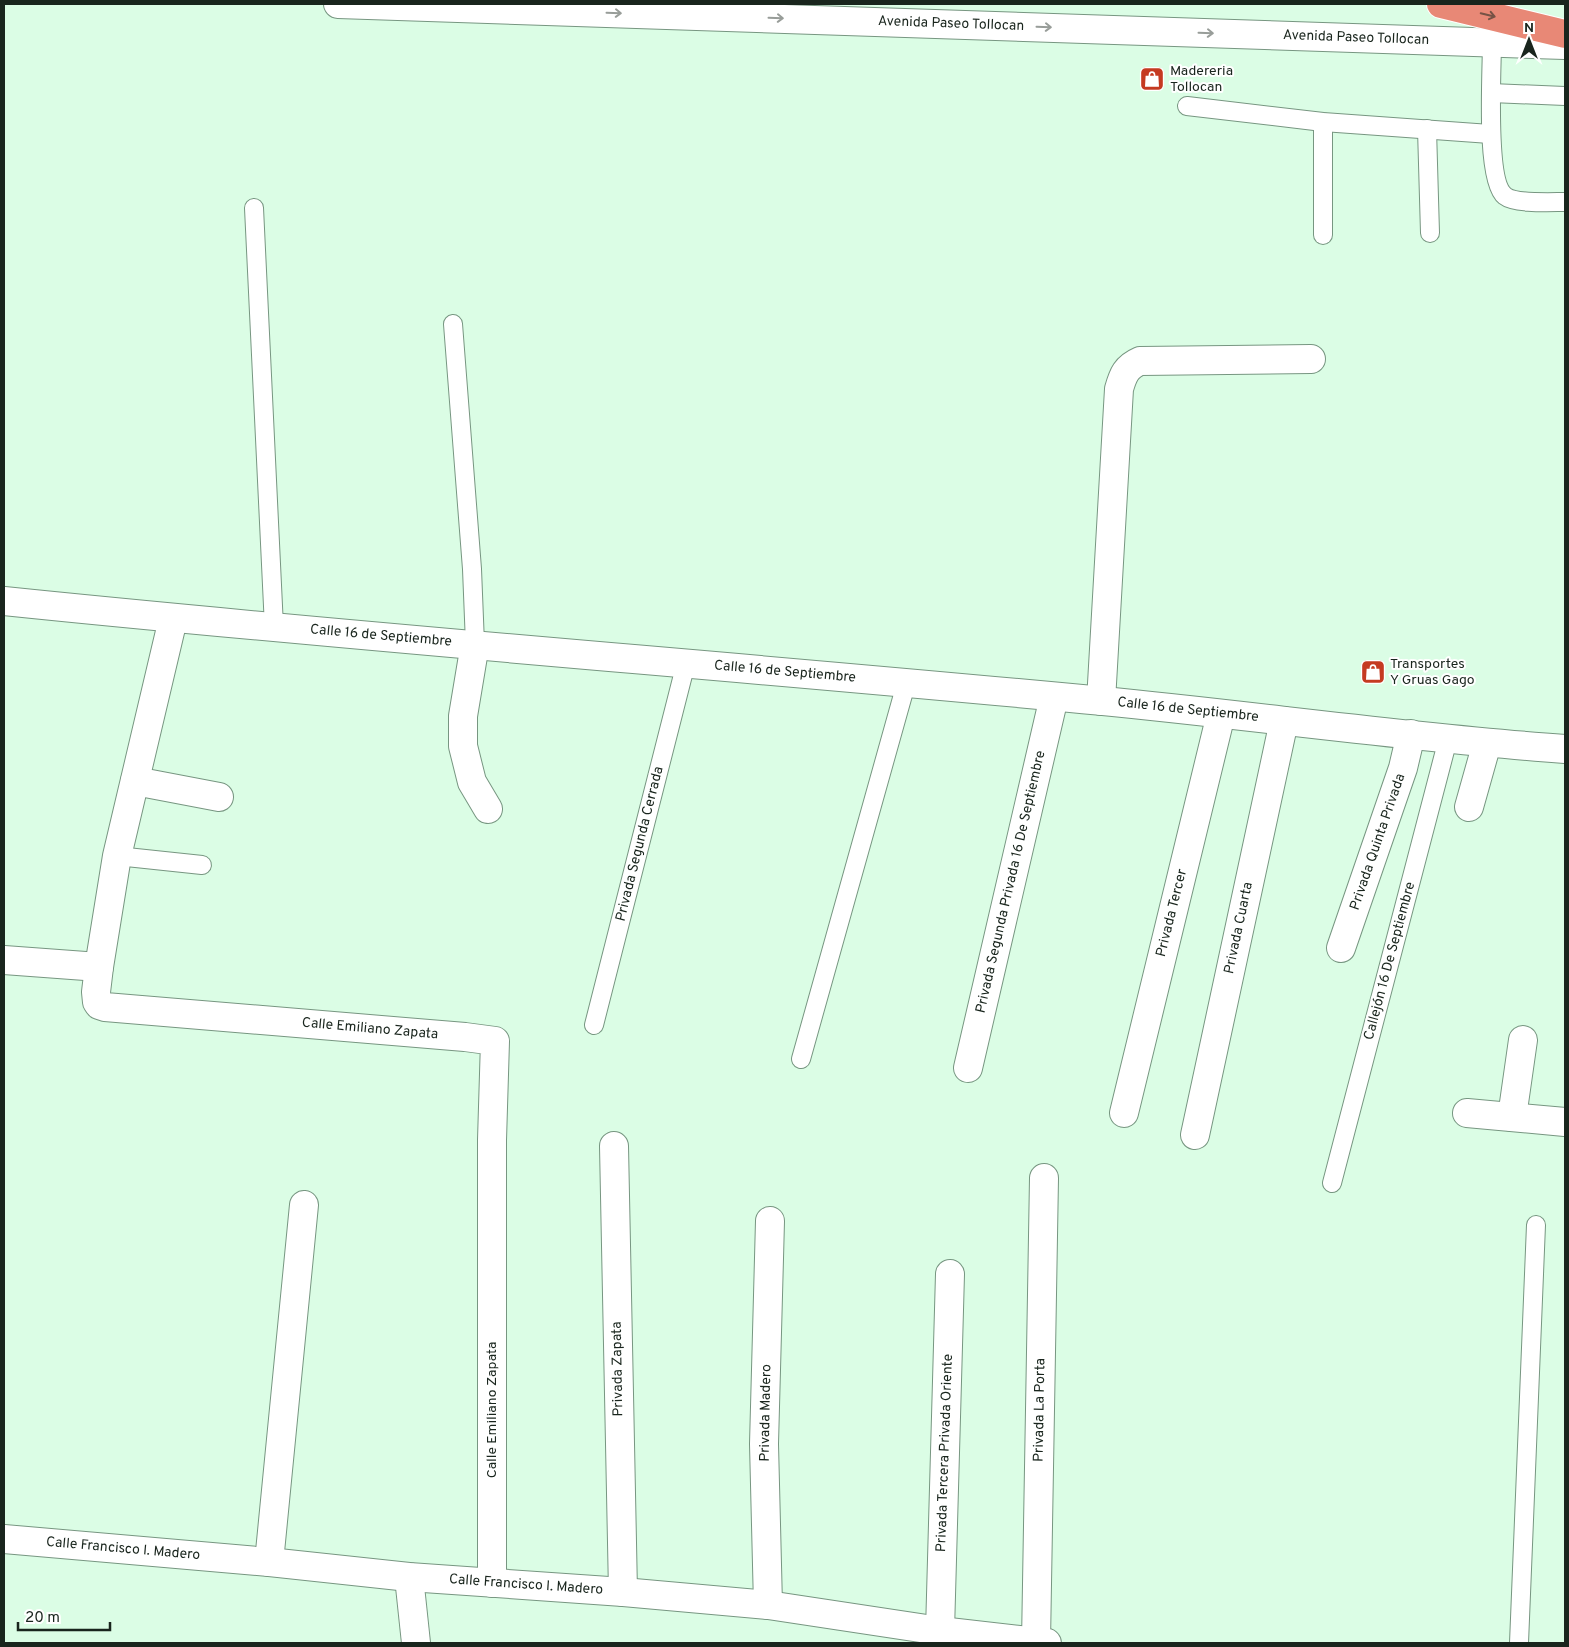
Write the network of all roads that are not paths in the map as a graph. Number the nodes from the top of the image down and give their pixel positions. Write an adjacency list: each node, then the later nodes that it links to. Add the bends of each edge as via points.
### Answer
1 (338, 4): 4 (street, Avenida Paseo Tollocan, one-way to 4)
2 (1441, 4): 3 (highway, one-way to 3)
3 (1565, 34)
4 (1492, 42): 5 (street, Avenida Paseo Tollocan); 6 (lane)
5 (1565, 45)
6 (1491, 93): 7 (lane); 11 (lane)
7 (1565, 96)
8 (1187, 106): 9 (lane)
9 (1323, 122): 10 (lane); 15 (lane)
10 (1427, 129): 11 (lane); 14 (lane)
11 (1490, 134): 12 (lane, via 1498,186 1504,196 1513,200)
12 (1565, 202)
13 (254, 208): 20 (lane)
14 (1430, 233)
15 (1323, 235)
16 (453, 324): 21 (lane)
17 (1310, 358): 25 (street, via 1140,361 1123,374 1119,389)
18 (4, 600): 19 (street, Calle 16 de Septiembre)
19 (173, 618): 20 (street, Calle 16 de Septiembre); 32 (street, Calle Emiliano Zapata)
20 (274, 627): 21 (street, Calle 16 de Septiembre)
21 (475, 644): 22 (street, Calle 16 de Septiembre); 35 (street, via 463,716 463,746 472,782)
22 (686, 663): 23 (street, Calle 16 de Septiembre); 41 (lane, Privada Segunda Cerrada)
23 (906, 684): 24 (street, Calle 16 de Septiembre); 43 (lane)
24 (1054, 697): 25 (street, Calle 16 de Septiembre); 44 (street, Privada Segunda Privada 16 De Septiembre)
25 (1101, 701): 26 (street, Calle 16 de Septiembre)
26 (1221, 714): 27 (street, Calle 16 de Septiembre); 45 (street, Privada Tercer)
27 (1284, 721): 28 (street, Calle 16 de Septiembre); 49 (street, Privada Cuarta)
28 (1410, 734): 29 (street, Calle 16 de Septiembre); 38 (street, Privada Quinta Privada, via 1403,768)
29 (1448, 739): 30 (street, Calle 16 de Septiembre); 52 (lane, Callejón 16 De Septiembre)
30 (1487, 743): 31 (street, Calle 16 de Septiembre); 34 (street)
31 (1565, 749)
32 (135, 782): 33 (street); 36 (street, Calle Emiliano Zapata)
33 (219, 797)
34 (1469, 807)
35 (488, 809)
36 (117, 856): 37 (lane); 40 (street, Calle Emiliano Zapata)
37 (202, 865)
38 (1341, 948)
39 (4, 960): 40 (street)
40 (99, 968): 60 (street, Calle Emiliano Zapata, via 96,992 101,1006 495,1042)
41 (594, 1024)
42 (1523, 1040): 47 (street)
43 (801, 1059)
44 (968, 1068)
45 (1124, 1113)
46 (1467, 1113): 47 (street)
47 (1512, 1117): 48 (street)
48 (1565, 1122)
49 (1195, 1135)
50 (614, 1146): 61 (street, Privada Zapata)
51 (1044, 1178): 65 (street, Privada La Porta)
52 (1332, 1183)
53 (304, 1205): 58 (street)
54 (770, 1221): 62 (street, Privada Madero, via 764,1444)
55 (1536, 1225): 66 (lane)
56 (950, 1274): 63 (street, Privada Tercera Privada Oriente)
57 (4, 1540): 58 (street, Calle Francisco I. Madero)
58 (269, 1562): 59 (street, Calle Francisco I. Madero)
59 (409, 1578): 60 (street, Calle Francisco I. Madero); 64 (street)
60 (492, 1583): 61 (street, Calle Francisco I. Madero)
61 (622, 1592): 62 (street, Calle Francisco I. Madero)
62 (768, 1605): 63 (street, Calle Francisco I. Madero)
63 (940, 1631): 65 (street, Calle Francisco I. Madero)
64 (416, 1643)
65 (1042, 1643)
66 (1519, 1643)

